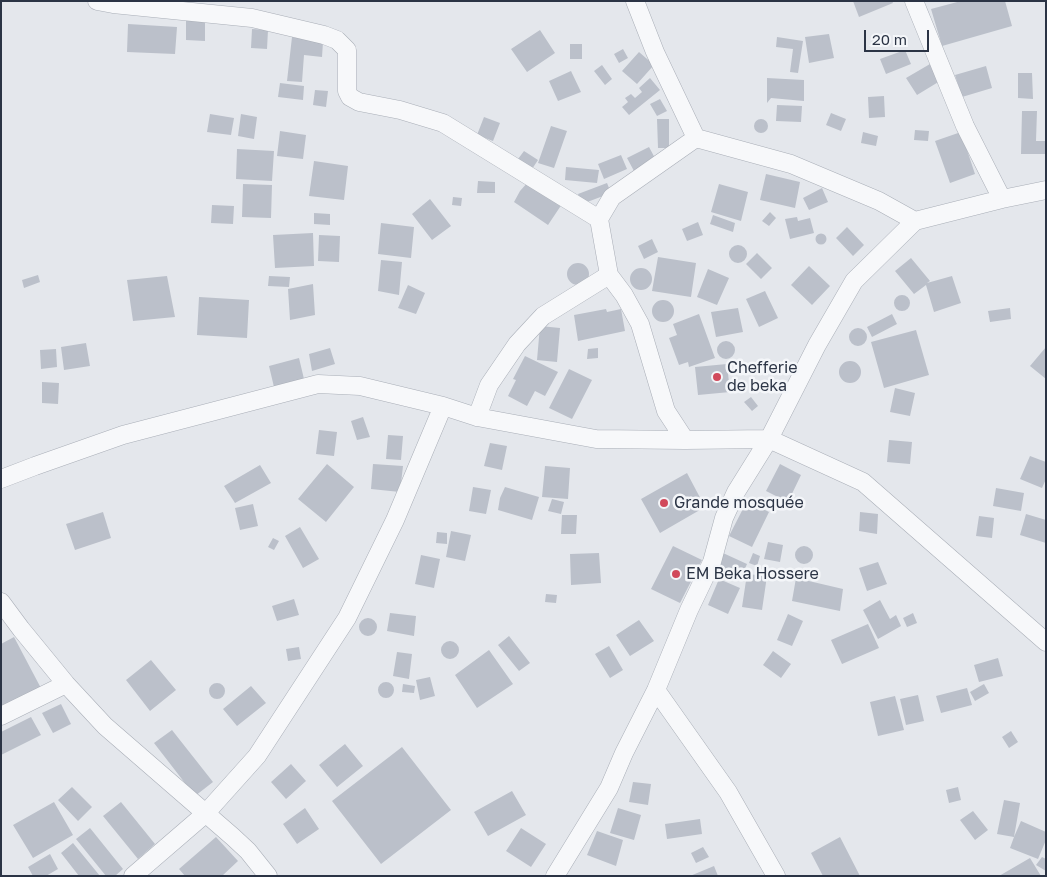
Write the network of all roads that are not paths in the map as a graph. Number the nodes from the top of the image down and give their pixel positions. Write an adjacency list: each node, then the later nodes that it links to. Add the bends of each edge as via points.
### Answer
1 (97, 1): 7 (street, via 252,18 337,40 347,50 347,91 350,97 443,123)
2 (635, 1): 4 (street)
3 (914, 1): 6 (street, via 965,126)
4 (696, 138): 7 (street, via 612,197); 8 (street, via 791,164 879,201)
5 (1046, 190): 6 (street)
6 (1002, 198): 8 (street)
7 (598, 219): 9 (street)
8 (914, 221): 12 (street, via 854,281 816,345)
9 (609, 275): 11 (street, via 544,316 524,337 489,385); 13 (street, via 640,324 666,411)
10 (443, 406): 11 (street); 14 (street, via 360,386 318,384 123,435); 20 (street, via 395,520 347,618 257,756)
11 (477, 417): 13 (street, via 596,439)
12 (769, 439): 13 (street); 16 (street, via 863,482); 18 (street, via 724,518 712,562)
13 (685, 440)
14 (1, 479)
15 (1, 602): 17 (street)
16 (1046, 642)
17 (66, 684): 19 (street); 20 (street, via 105,726)
18 (656, 690): 23 (street, via 609,788); 24 (street, via 728,792)
19 (1, 716)
20 (205, 814): 21 (street); 22 (street, via 248,851)
21 (133, 876)
22 (268, 876)
23 (555, 876)
24 (776, 876)

